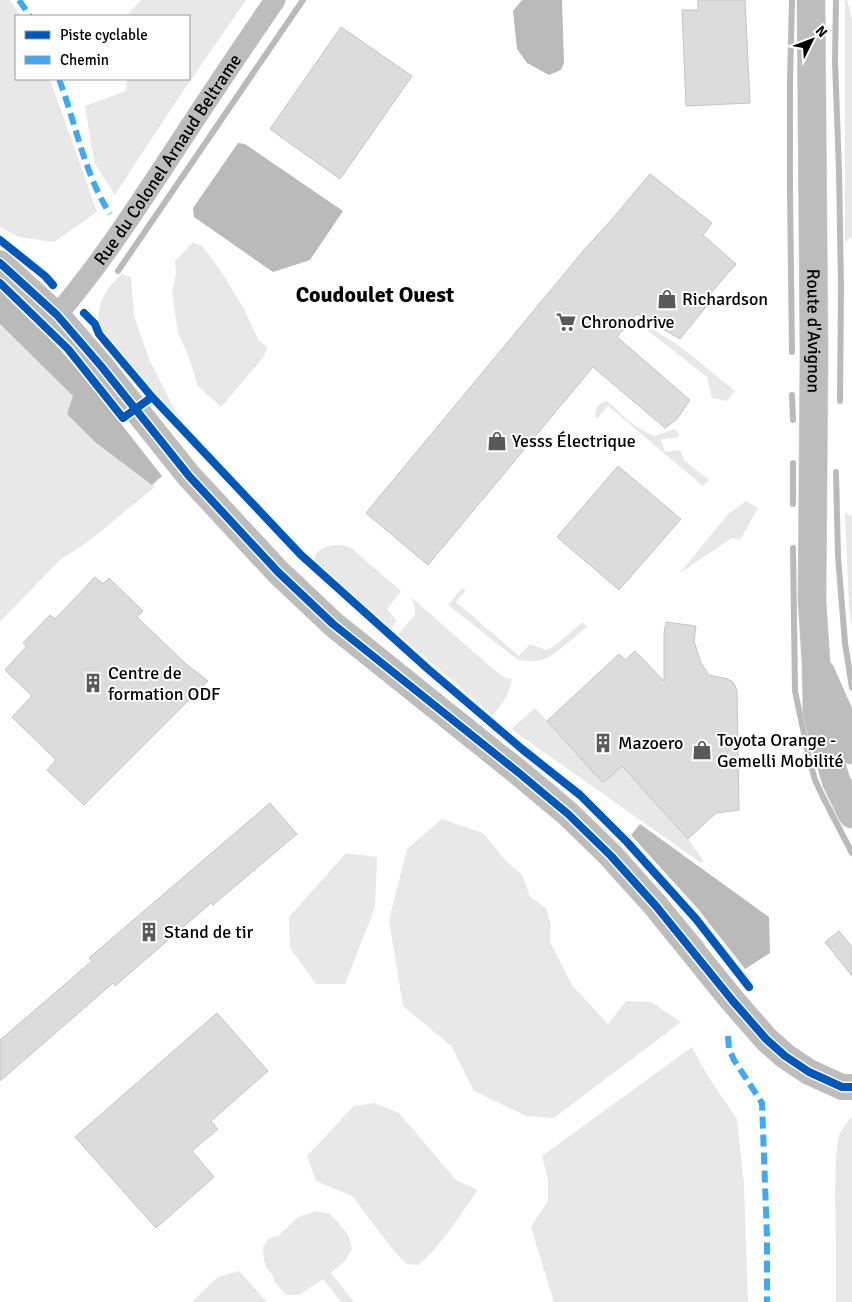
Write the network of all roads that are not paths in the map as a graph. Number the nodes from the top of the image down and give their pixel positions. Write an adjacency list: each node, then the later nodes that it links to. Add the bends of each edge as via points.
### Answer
1 (275, 0): 4 (street, Rue du Colonel Arnaud Beltrame, via 145,196)
2 (811, 0): 5 (main road, Route d'Avignon, via 812,601)
3 (0, 263): 4 (street)
4 (57, 315): 8 (street, via 189,476 278,572 333,624 568,814 656,906 738,1006 785,1056 809,1072 842,1087)
5 (816, 662): 6 (main road, Route d'Avignon); 7 (main road, Route d'Avignon, via 817,715 836,781)
6 (852, 750)
7 (852, 814)
8 (852, 1088)

